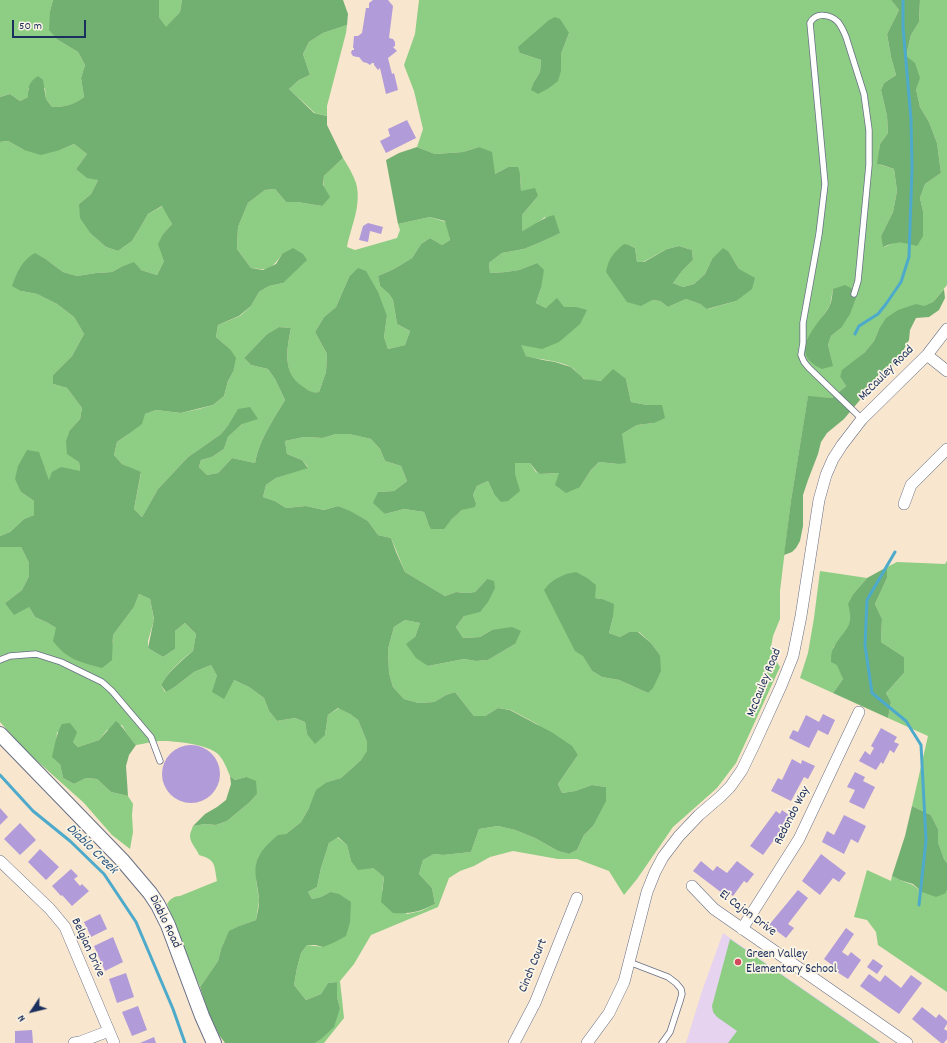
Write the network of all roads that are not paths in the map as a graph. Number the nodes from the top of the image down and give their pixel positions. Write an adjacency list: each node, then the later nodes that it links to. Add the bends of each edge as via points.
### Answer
1 (854, 294): 5 (lane, via 858,280 869,165 864,94 843,30 833,18 821,15 816,16 810,23 825,184 801,354 809,368)
2 (947, 328): 3 (street, McCauley Road)
3 (927, 355): 4 (street); 5 (street, McCauley Road)
4 (947, 371)
5 (862, 419): 16 (street, McCauley Road, via 833,459 824,481 793,656 781,686 742,770 730,787 678,836 663,857 647,892)
6 (947, 449): 7 (street, via 911,485)
7 (904, 504)
8 (0, 660): 11 (lane, via 10,656 36,654 61,662 102,682 112,690 151,737)
9 (859, 712): 15 (street, Redondo Way, via 799,839)
10 (0, 734): 20 (street, Diablo Road, via 122,860 150,893 173,937)
11 (160, 761)
12 (0, 861): 17 (street, Belgian Drive, via 65,927)
13 (692, 886): 15 (street, El Cajon Drive, via 714,909)
14 (577, 898): 21 (street, Cinch Court, via 534,1003)
15 (742, 929): 24 (street, El Cajon Drive)
16 (629, 962): 22 (street, McCauley Road, via 624,982 609,1013); 23 (lane, via 668,977 680,989 682,994 670,1032)
17 (109, 1031): 18 (street); 19 (street, Belgian Drive)
18 (74, 1043)
19 (114, 1043)
20 (214, 1043)
21 (514, 1043)
22 (587, 1043)
23 (662, 1043)
24 (907, 1043)

